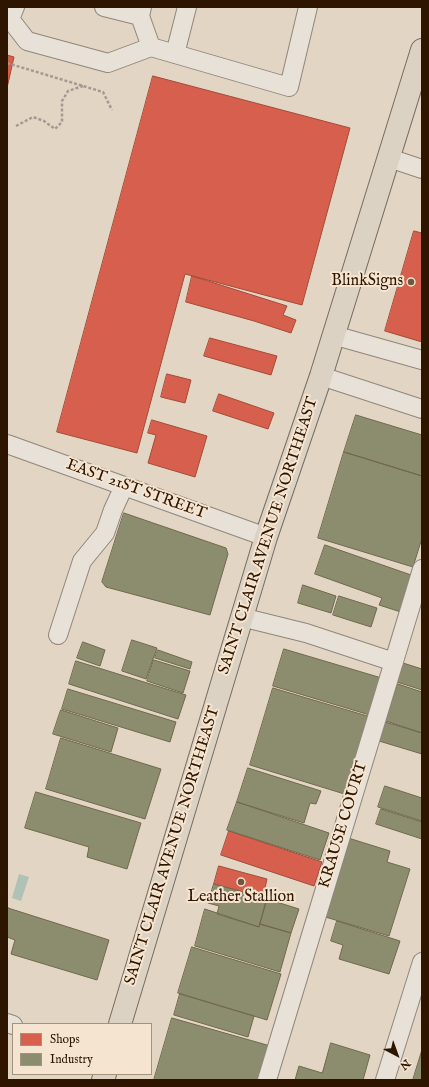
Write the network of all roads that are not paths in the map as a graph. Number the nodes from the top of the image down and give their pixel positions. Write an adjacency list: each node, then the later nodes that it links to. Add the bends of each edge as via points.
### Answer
1 (15, 7): 6 (street, via 10,19 27,41 108,63)
2 (104, 7): 5 (street)
3 (187, 7): 8 (street)
4 (308, 7): 8 (street, via 289,87)
5 (141, 12): 6 (street)
6 (151, 47): 8 (street)
7 (422, 50): 9 (main road, SAINT CLAIR AVENUE NORTHEAST)
8 (175, 54)
9 (388, 158): 10 (street); 11 (main road, SAINT CLAIR AVENUE NORTHEAST)
10 (422, 169)
11 (333, 334): 12 (street); 13 (main road, SAINT CLAIR AVENUE NORTHEAST)
12 (422, 360)
13 (321, 376): 14 (street); 17 (main road, SAINT CLAIR AVENUE NORTHEAST)
14 (422, 409)
15 (7, 444): 16 (street, EAST 21ST STREET)
16 (124, 486): 17 (street, EAST 21ST STREET); 20 (street, via 105,532 82,562)
17 (266, 536): 19 (main road, SAINT CLAIR AVENUE NORTHEAST)
18 (422, 569): 21 (street, KRAUSE COURT)
19 (242, 617): 21 (street, via 306,633); 23 (main road, SAINT CLAIR AVENUE NORTHEAST)
20 (58, 634)
21 (394, 662): 24 (street, KRAUSE COURT)
22 (422, 962): 25 (street)
23 (120, 1023)
24 (267, 1080)
25 (384, 1080)

